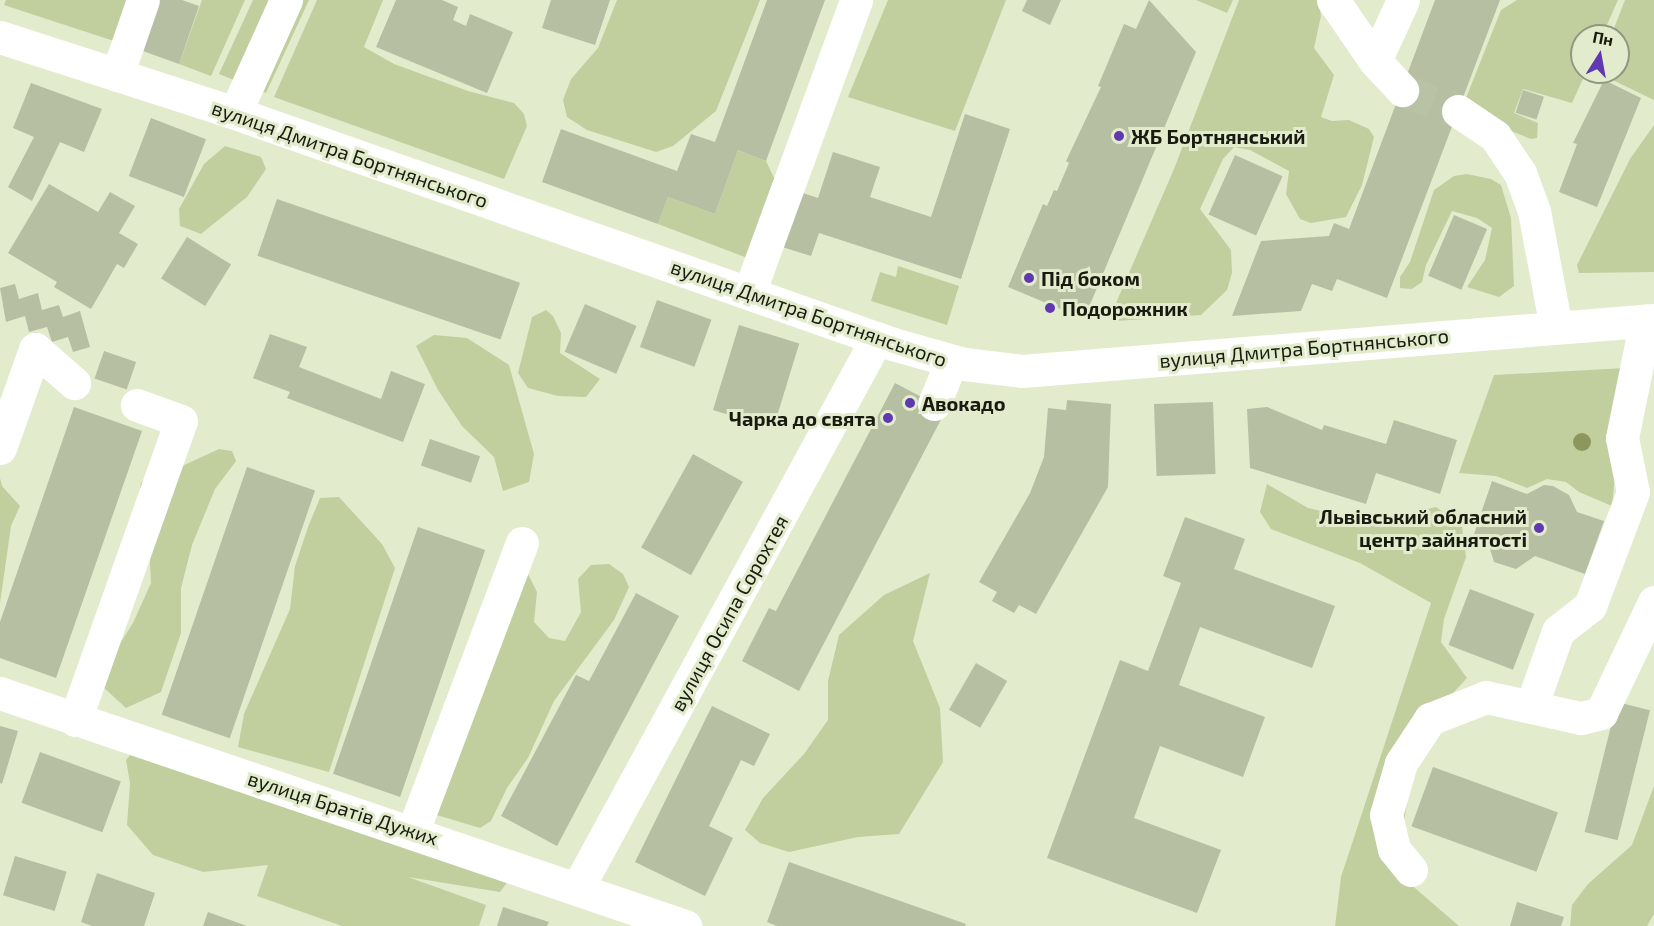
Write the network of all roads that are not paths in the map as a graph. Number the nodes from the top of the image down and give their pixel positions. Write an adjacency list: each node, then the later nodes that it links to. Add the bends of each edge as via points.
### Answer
1 (143, 0): 8 (street)
2 (286, 0): 11 (street)
3 (856, 0): 12 (street)
4 (1333, 0): 7 (street)
5 (1402, 0): 7 (street)
6 (0, 37): 8 (street, вулиця Дмитра Бортнянського)
7 (1375, 61): 9 (street)
8 (117, 75): 11 (street, вулиця Дмитра Бортнянського)
9 (1402, 90)
10 (1458, 111): 14 (street, via 1496,136 1520,173 1534,211)
11 (235, 113): 12 (street, вулиця Дмитра Бортнянського)
12 (749, 293): 15 (street, вулиця Дмитра Бортнянського)
13 (1650, 320): 14 (street, вулиця Дмитра Бортнянського); 24 (street, via 1622,438 1633,492 1590,606 1558,631)
14 (1556, 327): 16 (street, вулиця Дмитра Бортнянського, via 1022,371)
15 (878, 338): 16 (street, вулиця Дмитра Бортнянського); 28 (street, вулиця Осипа Сорохтея)
16 (951, 362): 18 (street)
17 (74, 383): 20 (street, via 35,349)
18 (934, 404)
19 (137, 405): 25 (street, via 181,421)
20 (0, 448)
21 (522, 543): 26 (street)
22 (1654, 602): 24 (street, via 1601,713 1581,718)
23 (0, 693): 25 (street, вулиця Братів Дужих)
24 (1531, 707): 27 (street, via 1486,697 1430,718 1401,763 1386,815 1394,849)
25 (75, 720): 26 (street, вулиця Братів Дужих)
26 (412, 831): 28 (street, вулиця Братів Дужих)
27 (1411, 870)
28 (578, 887): 29 (street, вулиця Братів Дужих)
29 (685, 926)

